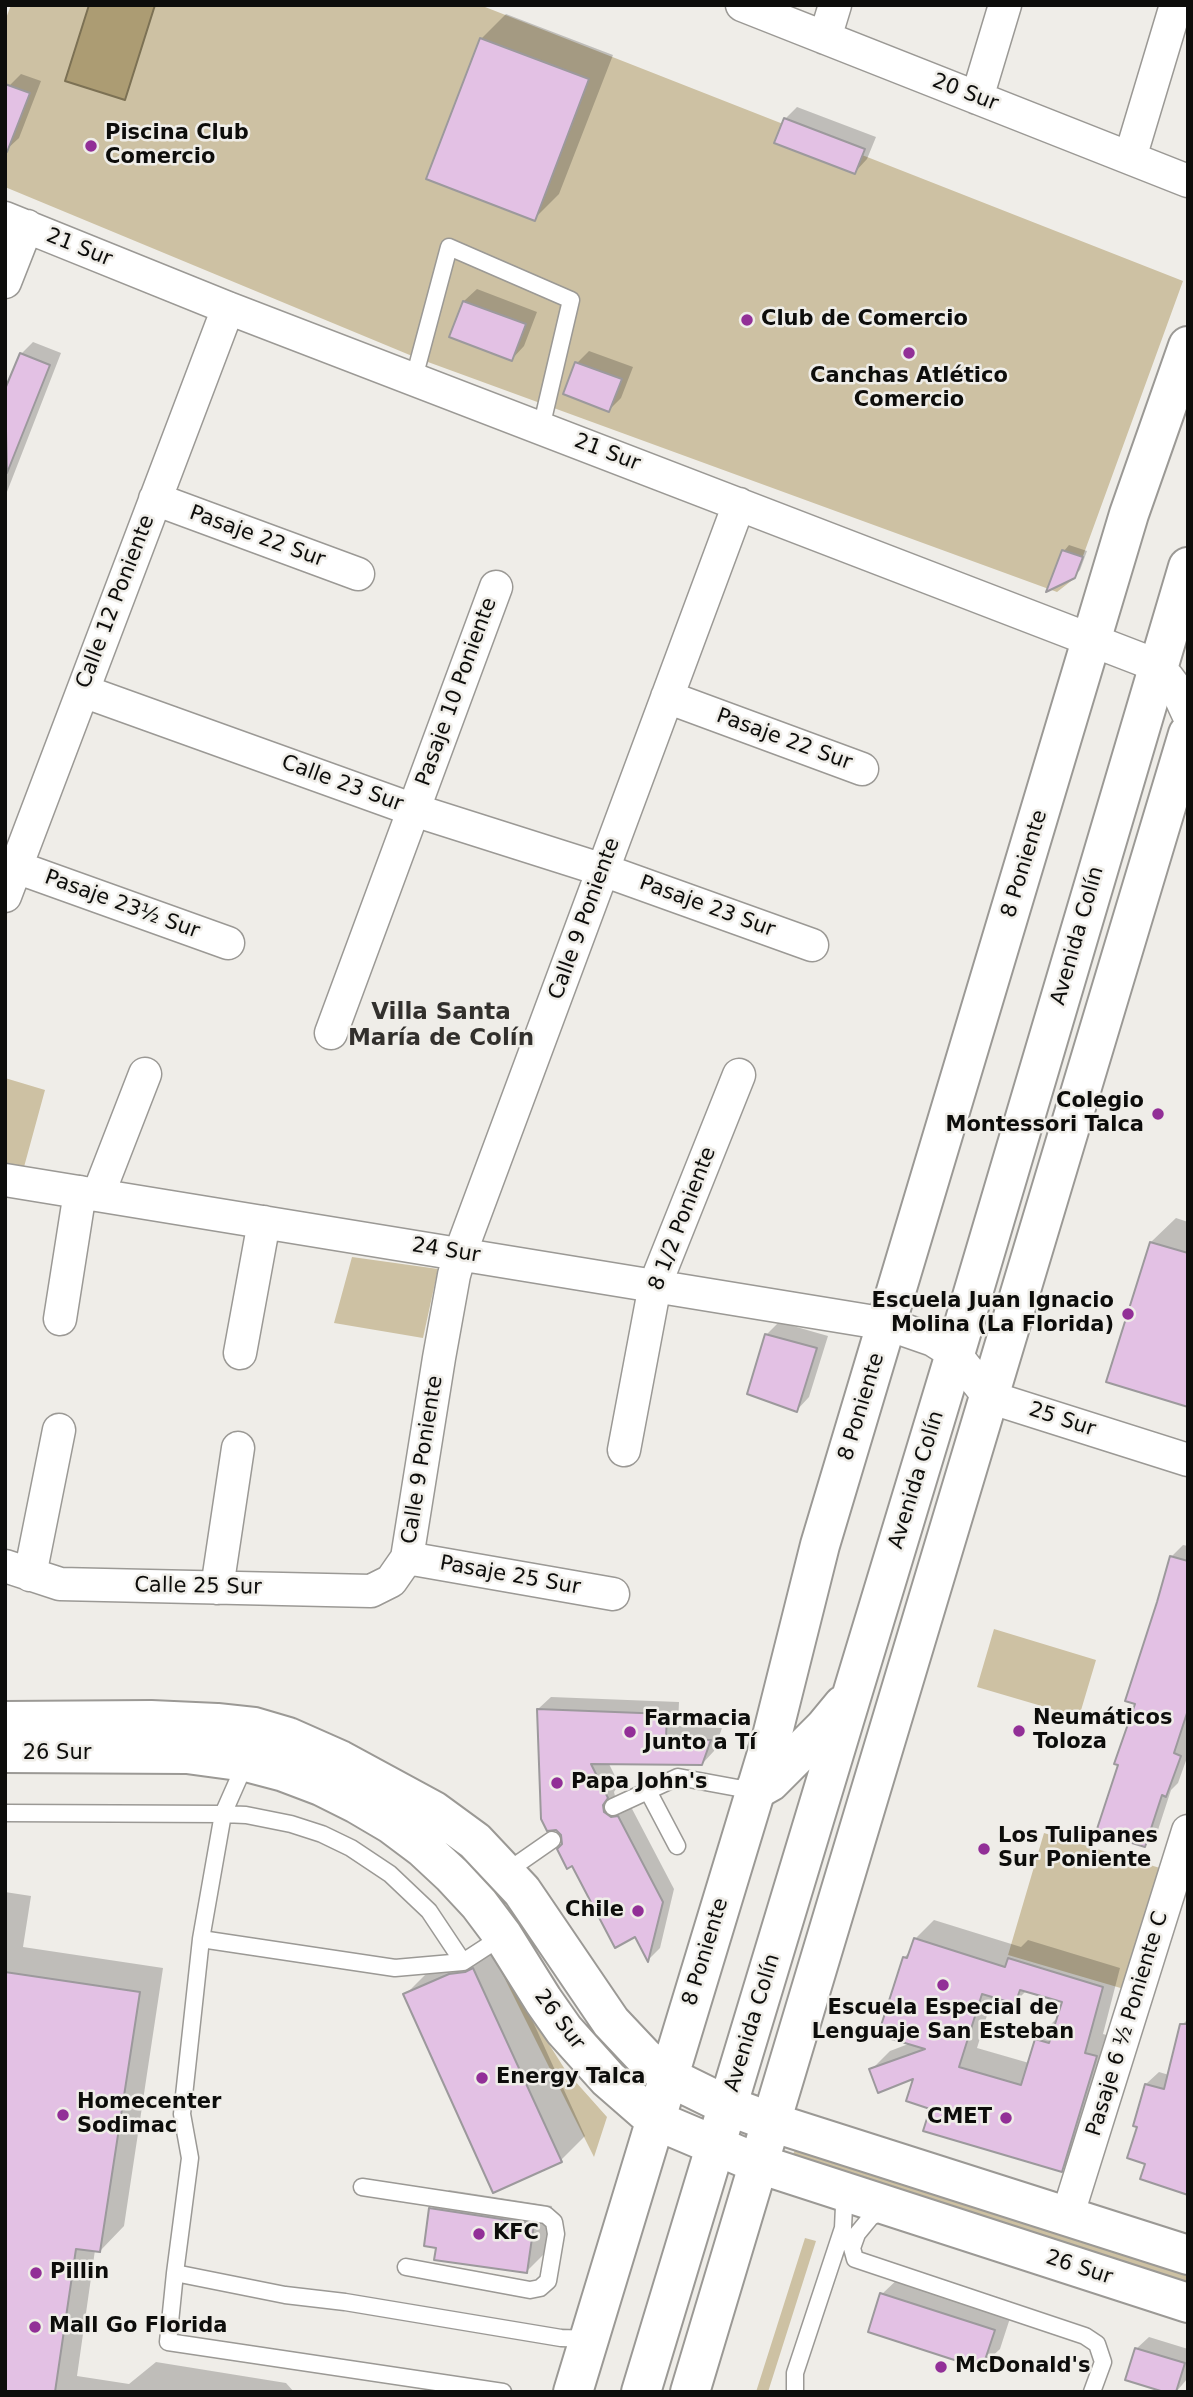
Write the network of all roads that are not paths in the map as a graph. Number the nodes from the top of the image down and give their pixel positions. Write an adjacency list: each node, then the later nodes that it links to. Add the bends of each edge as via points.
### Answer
1 (742, 5): 5 (street, 20 Sur)
2 (835, 5): 5 (street)
3 (1005, 5): 6 (street)
4 (1176, 5): 7 (street)
5 (825, 38): 6 (street, 20 Sur)
6 (977, 98): 7 (street, 20 Sur)
7 (1130, 158): 8 (street, 20 Sur)
8 (1188, 181)
9 (16, 222): 10 (street); 11 (street, 21 Sur)
10 (5, 282)
11 (228, 308): 13 (street, 21 Sur); 15 (street, Calle 12 Poniente)
12 (1188, 345): 20 (street, 8 Poniente, via 1147,457)
13 (414, 378): 14 (street, 21 Sur); 14 (lane, via 449,247 571,300)
14 (541, 428): 16 (street, 21 Sur)
15 (155, 499): 18 (street, Pasaje 22 Sur); 22 (street, Calle 12 Poniente)
16 (738, 504): 20 (street, 21 Sur); 23 (street, Calle 9 Poniente)
17 (1188, 567): 21 (street, Avenida Colín)
18 (358, 574)
19 (496, 587): 28 (street, Pasaje 10 Poniente)
20 (1091, 640): 21 (street, 21 Sur); 42 (street, 8 Poniente)
21 (1157, 668): 24 (street, 21 Sur, via 1177,690); 44 (street, Avenida Colín)
22 (83, 691): 28 (street, Calle 23 Sur); 30 (street, Calle 12 Poniente)
23 (667, 697): 26 (street, Pasaje 22 Sur); 29 (street, Calle 9 Poniente)
24 (1188, 714)
25 (1188, 734): 27 (street)
26 (862, 769)
27 (1177, 801): 45 (street)
28 (414, 810): 29 (street, Calle 23 Sur); 33 (street, Pasaje 10 Poniente)
29 (603, 870): 32 (street, Pasaje 23 Sur); 39 (street, Calle 9 Poniente)
30 (11, 881): 31 (street, Pasaje 23½ Sur)
31 (228, 943)
32 (812, 945)
33 (331, 1033)
34 (145, 1074): 37 (street)
35 (739, 1075): 40 (street, 8 1/2 Poniente)
36 (5, 1180): 37 (street, 24 Sur)
37 (89, 1194): 38 (street, 24 Sur); 41 (street)
38 (264, 1222): 39 (street, 24 Sur); 43 (street)
39 (460, 1254): 40 (street, 24 Sur); 50 (street, Calle 9 Poniente)
40 (655, 1286): 42 (street, 24 Sur); 48 (street, 8 1/2 Poniente)
41 (60, 1319)
42 (887, 1324): 44 (street, 24 Sur, via 933,1340); 60 (street, 8 Poniente, via 820,1545)
43 (240, 1353)
44 (955, 1354): 45 (street); 54 (street, Avenida Colín)
45 (989, 1397): 49 (street, 25 Sur); 74 (street)
46 (59, 1430): 51 (street)
47 (238, 1448): 52 (street)
48 (624, 1450)
49 (1188, 1460)
50 (399, 1569): 52 (street, Calle 25 Sur, via 371,1591); 53 (street, Pasaje 25 Sur)
51 (18, 1570): 52 (street, Calle 25 Sur, via 60,1584)
52 (217, 1588)
53 (613, 1594)
54 (852, 1692): 60 (street, via 824,1728 770,1782); 72 (street, Avenida Colín)
55 (5, 1721): 56 (street, 26 Sur, via 218,1723)
56 (288, 1737): 58 (street, via 251,1751); 67 (street, 26 Sur, via 434,1811 475,1841)
57 (5, 1754): 58 (street, 26 Sur, via 187,1754)
58 (246, 1762): 63 (lane); 68 (street, 26 Sur, via 321,1786 391,1824 452,1875)
59 (648, 1791): 60 (lane, via 678,1777); 61 (lane); 66 (lane)
60 (754, 1791): 71 (street, 8 Poniente)
61 (613, 1807)
62 (5, 1813): 63 (lane)
63 (223, 1814): 69 (lane); 70 (lane, via 291,1824 322,1834 371,1860 429,1911)
64 (1188, 1830): 80 (street, Pasaje 6 ½ Poniente C)
65 (552, 1840): 67 (lane)
66 (677, 1846)
67 (506, 1872): 71 (street, 26 Sur, via 552,1931 611,2022)
68 (503, 1936): 70 (lane); 73 (street, 26 Sur, via 564,2030 608,2079)
69 (201, 1939): 70 (lane, via 395,1968); 83 (lane, via 182,2114 190,2158)
70 (463, 1962)
71 (669, 2077): 72 (street, 26 Sur); 73 (street, 8 Poniente)
72 (728, 2106): 74 (street, 26 Sur); 75 (street, Avenida Colín)
73 (655, 2120): 75 (street, 26 Sur); 85 (street, 8 Poniente)
74 (771, 2122): 76 (street); 80 (street, 26 Sur)
75 (715, 2147): 76 (street, 26 Sur); 88 (street, Avenida Colín)
76 (759, 2164): 78 (street, 26 Sur); 89 (street)
77 (362, 2187): 82 (lane, via 546,2215 554,2222 548,2281 540,2288 530,2290)
78 (839, 2189): 79 (street, 26 Sur); 90 (lane, via 843,2228 795,2373)
79 (892, 2206): 84 (street, 26 Sur); 91 (lane, via 871,2217 857,2234 852,2248 855,2259 1084,2336 1097,2344 1103,2362)
80 (1067, 2217): 81 (street, 26 Sur)
81 (1188, 2255)
82 (406, 2267)
83 (175, 2273): 85 (lane, via 285,2295); 86 (lane, via 169,2342)
84 (1188, 2303)
85 (591, 2339): 87 (street, 8 Poniente)
86 (503, 2392)
87 (573, 2392)
88 (641, 2392)
89 (690, 2392)
90 (795, 2392)
91 (1093, 2392)

